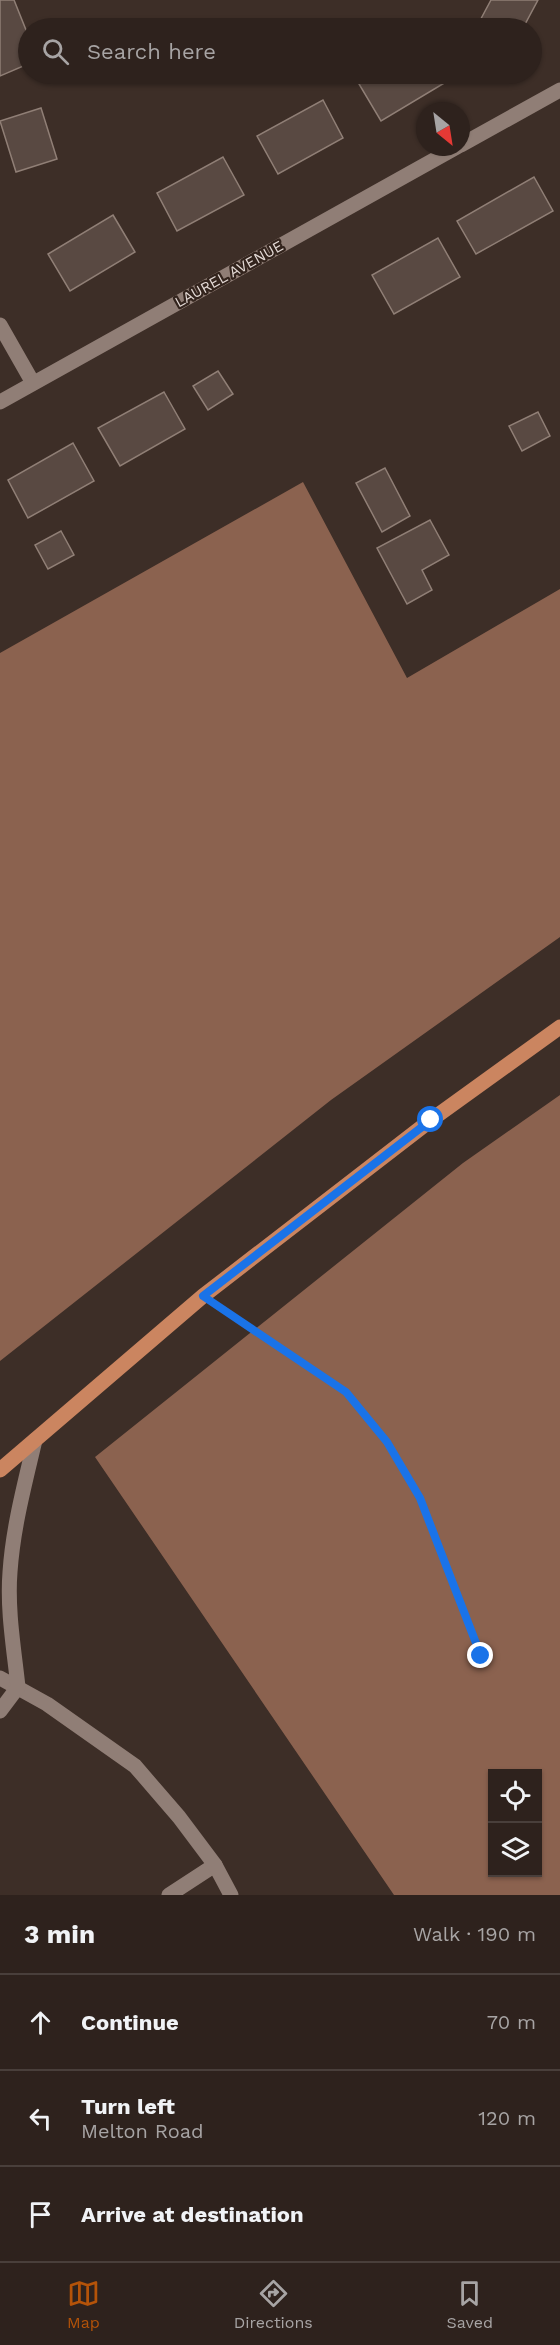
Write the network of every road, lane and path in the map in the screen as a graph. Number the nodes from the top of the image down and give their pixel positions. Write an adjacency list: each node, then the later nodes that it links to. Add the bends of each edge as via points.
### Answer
1 (560, 90): 2 (street, LAUREL AVENUE)
2 (470, 140)
3 (441, 156): 5 (street, LAUREL AVENUE)
4 (0, 325): 5 (street)
5 (33, 383): 6 (street, LAUREL AVENUE)
6 (0, 402)
7 (560, 1027): 8 (main road, via 431,1120)
8 (203, 1296): 9 (main road); 11 (path, via 346,1392 387,1442 420,1498)
9 (35, 1440): 10 (main road); 13 (street, via 18,1512 10,1573)
10 (0, 1470)
11 (481, 1656)
12 (0, 1678): 13 (street)
13 (18, 1687): 14 (street); 15 (street, via 135,1766)
14 (0, 1711)
15 (214, 1865): 16 (street); 17 (street)
16 (169, 1895)
17 (231, 1895)

